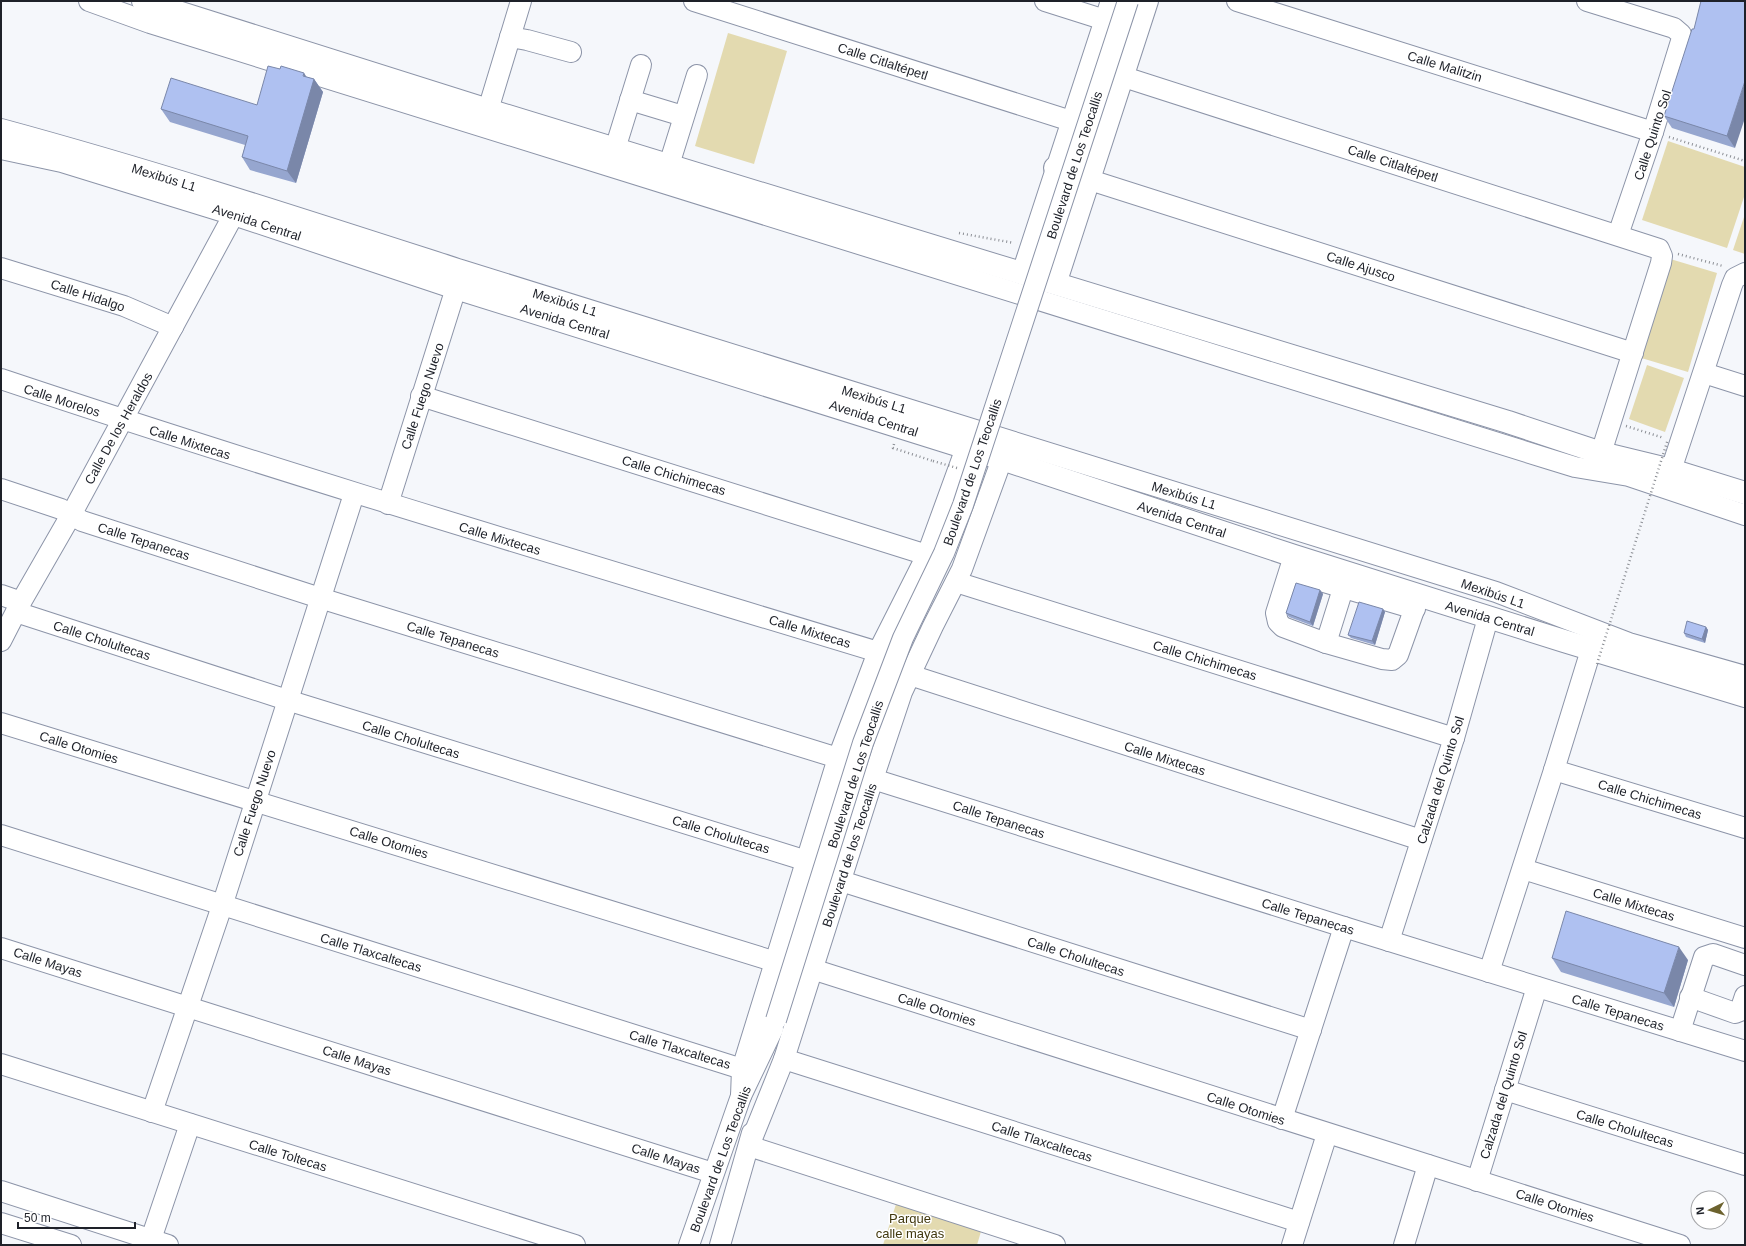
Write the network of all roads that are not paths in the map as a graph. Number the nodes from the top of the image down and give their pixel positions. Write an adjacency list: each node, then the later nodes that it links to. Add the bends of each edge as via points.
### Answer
1 (89, 1): 51 (street, via 150,24 1575,467 1629,476)
2 (143, 1): 18 (main road)
3 (521, 1): 12 (street)
4 (694, 1): 20 (street, Calle Citlaltépetl)
5 (1045, 1): 11 (street)
6 (1111, 1): 11 (street, Boulevard de Los Teocallis)
7 (1128, 1): 94 (street, Boulevard de Los Teocallis, bridge, via 963,505 944,553 903,638 863,743)
8 (1148, 1): 16 (street, Boulevard de Los Teocallis)
9 (1237, 1): 22 (street, Calle Malitzin)
10 (1587, 1): 22 (street, Calle Quinto Sol, via 1674,28 1681,34 1682,43)
11 (1105, 20): 20 (street, Boulevard de Los Teocallis)
12 (510, 37): 13 (street); 18 (street)
13 (571, 52)
14 (641, 65): 17 (street)
15 (697, 75): 19 (street)
16 (1124, 77): 27 (street, Boulevard de Los Teocallis); 29 (street, Calle Citlaltépetl)
17 (630, 100): 19 (street); 24 (street)
18 (488, 110): 24 (main road)
19 (683, 116): 25 (street)
20 (1071, 121): 26 (street, Boulevard de Los Teocallis)
21 (1, 129): 66 (street, Mexibús L1, via 293,216 1481,588 1629,644)
22 (1653, 132): 29 (street, Calle Quinto Sol)
23 (1, 148): 28 (main road, Avenida Central, via 62,161)
24 (616, 149): 25 (main road)
25 (669, 165): 32 (main road)
26 (1055, 168): 27 (main road, via 1060,179 1079,185); 32 (street, Boulevard de Los Teocallis)
27 (1090, 180): 33 (street, Boulevard de Los Teocallis); 36 (street, Calle Ajusco)
28 (234, 214): 34 (main road, Avenida Central); 35 (street, Calle De los Heraldos)
29 (1618, 235): 36 (street, Calle Citlaltépetl, via 1660,251 1661,262)
30 (1, 268): 35 (street, Calle Hidalgo, via 124,306)
31 (1739, 272): 37 (street, via 1732,285)
32 (1022, 273): 33 (main road)
33 (1056, 284): 43 (main road)
34 (456, 288): 40 (street, Calle Fuego Nuevo); 42 (main road, Avenida Central)
35 (173, 327): 41 (street, Calle De los Heraldos)
36 (1633, 353): 43 (street)
37 (1704, 373): 39 (street); 45 (street)
38 (1, 379): 41 (street, Calle Morelos)
39 (1745, 386)
40 (421, 396): 49 (street, Calle Fuego Nuevo); 52 (street, Calle Chichimecas)
41 (123, 420): 48 (street, Calle Mixtecas); 50 (street, Calle De los Heraldos)
42 (966, 448): 44 (main road, Avenida Central); 52 (street, Boulevard de los Teocallis)
43 (1601, 452): 45 (main road)
44 (1002, 459): 53 (main road, Avenida Central); 54 (street, Boulevard de los Teocallis)
45 (1671, 470): 47 (main road)
46 (1, 489): 50 (street, Calle Tepanecas, via 61,509)
47 (1745, 493)
48 (354, 494): 49 (street, Calle Mixtecas); 57 (street, Calle Fuego Nuevo)
49 (388, 504): 63 (street, Calle Mixtecas)
50 (71, 515): 57 (street, Calle Tepanecas, via 82,521); 59 (street, Calle De los Heraldos)
51 (1745, 515)
52 (928, 551): 54 (street, Boulevard de los Teocallis, via 936,545 954,548 960,556); 63 (street, Boulevard de los Teocallis)
53 (1292, 564): 55 (main road, Avenida Central); 62 (street, via 1276,614 1278,622 1283,628)
54 (959, 575): 65 (street, Boulevard de los Teocallis); 70 (street, Calle Chichimecas)
55 (1346, 580): 58 (main road, Avenida Central); 62 (street)
56 (1, 595): 59 (street, Calle Cholultecas)
57 (320, 598): 68 (street, Calle Fuego Nuevo); 71 (street, Calle Tepanecas)
58 (1417, 603): 60 (main road, Avenida Central); 62 (street, via 1398,655 1392,660)
59 (18, 607): 61 (street, Calle De los Heraldos); 68 (street, Calle Cholultecas)
60 (1488, 618): 64 (main road, Avenida Central); 70 (street, Calzada del Quinto Sol)
61 (1, 641)
62 (1326, 643)
63 (878, 652): 71 (street, Boulevard de los Teocallis)
64 (1594, 656): 67 (main road, Avenida Central); 72 (street)
65 (910, 675): 73 (street, Boulevard de los Teocallis); 77 (street, Calle Mixtecas)
66 (1745, 676)
67 (1745, 696)
68 (287, 700): 74 (street, Calle Fuego Nuevo); 78 (street, Calle Cholultecas)
69 (1, 723): 74 (street, Calle Otomies)
70 (1454, 738): 77 (street, Calzada del Quinto Sol)
71 (838, 758): 78 (street, Boulevard de los Teocallis)
72 (1554, 770): 75 (street, Calle Chichimecas); 79 (street)
73 (873, 779): 80 (street, Boulevard de los Teocallis); 82 (street, Calle Tepanecas)
74 (255, 801): 81 (street, Calle Fuego Nuevo); 86 (street, Calle Otomies)
75 (1745, 828)
76 (1, 835): 81 (street, Calle Tlaxcaltecas)
77 (1421, 840): 84 (street, Calzada del Quinto Sol)
78 (807, 861): 86 (street, Boulevard de los Teocallis)
79 (1523, 869): 83 (street, Calle Mixtecas); 89 (street)
80 (841, 881): 88 (street, Boulevard de los Teocallis); 95 (street, Calle Cholultecas)
81 (222, 906): 93 (street, Calle Fuego Nuevo); 100 (street, Calle Tlaxcaltecas)
82 (1344, 927): 84 (street, Calle Tepanecas); 95 (street)
83 (1745, 938)
84 (1389, 941): 89 (street, Calle Tepanecas)
85 (1, 948): 93 (street, Calle Mayas)
86 (776, 962): 100 (street, Boulevard de los Teocallis)
87 (1745, 965): 92 (street, via 1713,954 1706,956 1702,960)
88 (812, 969): 98 (street, Boulevard de los Teocallis); 104 (street, Calle Otomies)
89 (1489, 972): 90 (street, Calle Tepanecas)
90 (1537, 987): 96 (street, Calle Tepanecas); 101 (street, Calzada del Quinto Sol)
91 (1745, 996): 92 (street, via 1740,1011 1734,1013)
92 (1690, 997): 96 (street)
93 (188, 1006): 103 (street, Calle Fuego Nuevo); 110 (street, Calle Mayas)
94 (775, 1025): 102 (street, Boulevard de Los Teocallis); 107 (street, Boulevard de Los Teocallis)
95 (1311, 1030): 104 (street)
96 (1680, 1031): 97 (street, Calle Tepanecas)
97 (1745, 1051)
98 (784, 1059): 107 (street, Boulevard de los Teocallis); 114 (street, Calle Tlaxcaltecas)
99 (1, 1064): 103 (street, Calle Toltecas)
100 (742, 1069): 102 (street, Boulevard de los Teocallis)
101 (1505, 1090): 109 (street, Calle Cholultecas); 111 (street, Calzada del Quinto Sol)
102 (741, 1096): 110 (street, Boulevard de Los Teocallis)
103 (152, 1112): 105 (street, Calle Toltecas)
104 (1282, 1119): 106 (street, Calle Otomies)
105 (190, 1124): 117 (street); 119 (street, Calle Toltecas)
106 (1327, 1134): 108 (street, Calle Otomies); 114 (street)
107 (749, 1146): 121 (street, Boulevard de Los Teocallis); 122 (street)
108 (1428, 1165): 111 (street, Calle Otomies); 124 (street)
109 (1745, 1165)
110 (713, 1173): 120 (street, Boulevard de Los Teocallis)
111 (1477, 1181): 125 (street, Calle Otomies)
112 (1, 1191): 113 (street)
113 (40, 1204): 116 (street); 117 (street)
114 (1300, 1222): 123 (street)
115 (1, 1223): 116 (street)
116 (30, 1239): 118 (street)
117 (156, 1243)
118 (70, 1245)
119 (575, 1245)
120 (689, 1245)
121 (720, 1245)
122 (1055, 1245)
123 (1292, 1245)
124 (1404, 1245)
125 (1680, 1245)

